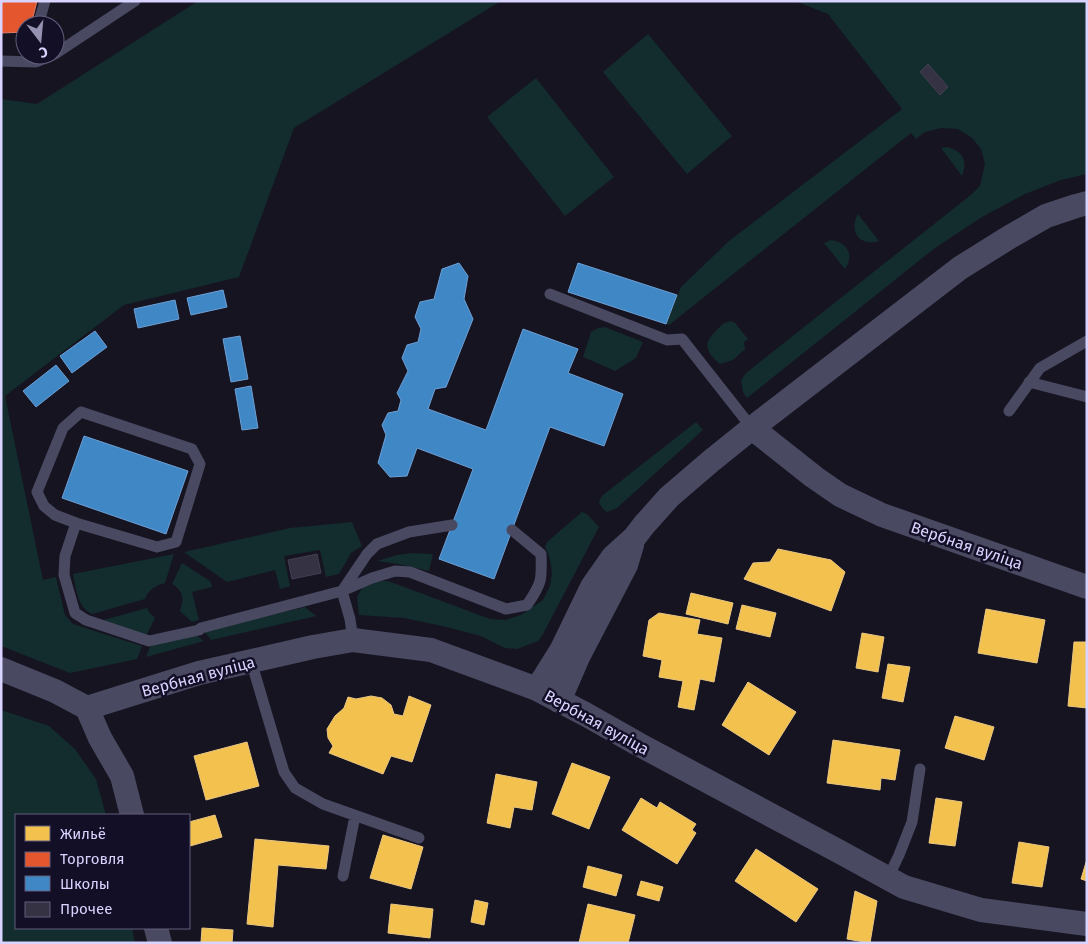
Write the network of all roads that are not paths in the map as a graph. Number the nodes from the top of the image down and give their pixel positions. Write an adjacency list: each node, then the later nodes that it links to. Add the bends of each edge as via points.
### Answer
1 (45, 1): 4 (lane)
2 (116, 1): 3 (lane)
3 (131, 4): 5 (lane)
4 (41, 15)
5 (65, 47)
6 (15, 59): 7 (lane)
7 (1, 61)
8 (1087, 203): 14 (street, via 1046,216 960,268)
9 (550, 294): 14 (lane, via 667,340 682,340)
10 (1087, 341): 11 (lane, via 1040,368)
11 (1029, 382): 12 (lane); 13 (lane)
12 (1087, 397)
13 (1009, 410)
14 (752, 428): 18 (street, via 669,497); 19 (street, Вербная вуліца, via 840,495 882,515)
15 (76, 523): 15 (lane, via 55,515 44,506 37,492 63,428 82,412 192,449 200,464 176,542 157,547); 20 (lane, via 65,556 64,576 75,613 86,620 148,641)
16 (452, 525): 20 (lane, via 409,532 377,544 366,554)
17 (512, 530): 20 (lane, via 541,554 542,577 527,605 506,610 410,572 372,578)
18 (634, 538): 24 (street, via 613,557 592,587 562,649); 25 (street, via 626,565)
19 (1087, 587)
20 (342, 591): 21 (lane)
21 (353, 640): 22 (street, Вербная вуліца); 24 (street, Вербная вуліца, via 431,650)
22 (251, 661): 26 (street, Вербная вуліца, via 199,673); 29 (lane, via 284,772 295,788 323,804)
23 (1, 669): 26 (street)
24 (537, 689): 25 (street, Вербная вуліца)
25 (559, 701): 32 (street, Вербная вуліца)
26 (87, 708): 28 (street, via 122,776)
27 (920, 769): 32 (lane, via 912,822)
28 (132, 814)
29 (355, 816): 30 (lane); 31 (lane)
30 (419, 838)
31 (342, 876)
32 (888, 878): 33 (street, Вербная вуліца, via 904,888 981,910)
33 (1087, 924)
34 (156, 929): 35 (street)
35 (160, 943)

